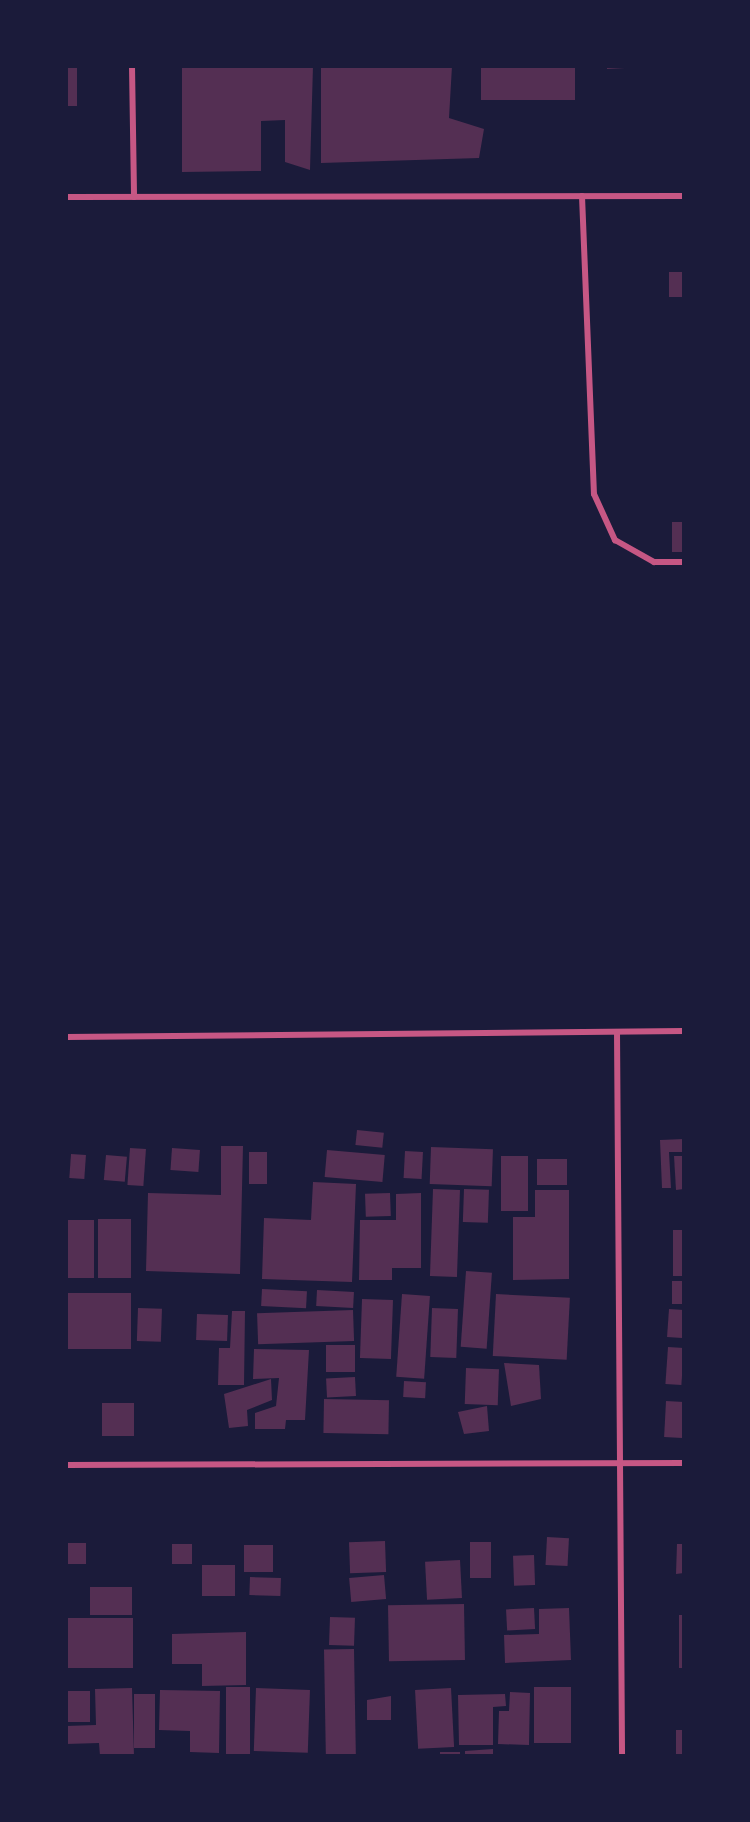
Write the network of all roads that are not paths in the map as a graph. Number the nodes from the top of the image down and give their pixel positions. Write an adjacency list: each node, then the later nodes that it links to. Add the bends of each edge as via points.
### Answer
1 (132, 66): 5 (street)
2 (582, 196): 3 (street); 5 (street); 6 (street, via 594,494 615,540 654,562)
3 (684, 196)
4 (66, 197): 5 (street)
5 (134, 197)
6 (684, 562)
7 (684, 1031): 8 (street)
8 (617, 1032): 9 (street); 11 (street)
9 (66, 1037)
10 (684, 1463): 11 (street)
11 (621, 1464): 12 (street); 13 (street)
12 (66, 1466)
13 (622, 1756)

